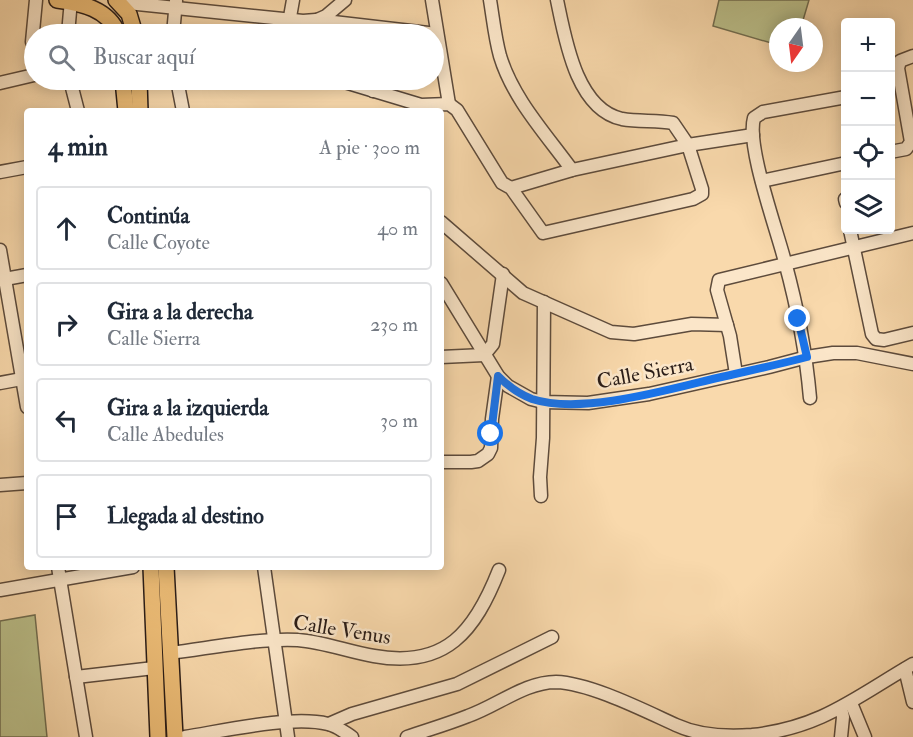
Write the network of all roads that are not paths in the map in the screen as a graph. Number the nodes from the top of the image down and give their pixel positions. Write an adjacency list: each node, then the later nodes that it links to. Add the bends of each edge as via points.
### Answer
1 (36, 0): 12 (street)
2 (293, 0): 10 (street)
3 (345, 0): 11 (street)
4 (432, 0): 19 (street)
5 (490, 0): 41 (street, via 506,73 520,99)
6 (557, 0): 37 (street, via 577,75 595,104 621,119 673,123)
7 (66, 1): 13 (street); 14 (main road, via 101,13)
8 (117, 1): 9 (street); 15 (main road)
9 (175, 4): 10 (street); 16 (street)
10 (290, 20): 11 (street); 17 (street)
11 (316, 20): 18 (street)
12 (34, 24)
13 (67, 24)
14 (112, 24)
15 (132, 24)
16 (174, 24)
17 (289, 24)
18 (351, 24)
19 (436, 24)
20 (913, 56): 24 (street, via 900,61)
21 (444, 75): 31 (street)
22 (24, 77): 23 (street)
23 (0, 83)
24 (896, 88): 38 (street, via 910,146)
25 (73, 90): 32 (street)
26 (124, 90): 33 (main road)
27 (139, 90): 34 (main road)
28 (179, 90): 35 (street)
29 (373, 91): 31 (street, via 421,105)
30 (841, 98): 36 (street, via 763,112 754,118)
31 (449, 104): 44 (street, via 502,183)
32 (77, 108)
33 (126, 108)
34 (140, 108)
35 (182, 108)
36 (753, 135): 37 (street); 43 (street)
37 (688, 145): 41 (street); 44 (street, via 702,189 702,194 693,200 546,233)
38 (895, 151)
39 (841, 164): 43 (street)
40 (24, 167): 42 (street)
41 (572, 170): 44 (street)
42 (0, 172)
43 (762, 181): 50 (street)
44 (511, 188)
45 (444, 225): 51 (street)
46 (913, 233): 48 (street)
47 (851, 234): 48 (street)
48 (853, 249): 50 (street); 57 (street, via 872,334 884,340)
49 (0, 250): 53 (street)
50 (786, 263): 56 (street, via 718,281); 60 (street)
51 (503, 274): 55 (street, via 523,293); 58 (street, via 493,344)
52 (24, 276): 53 (street)
53 (5, 279): 64 (street)
54 (444, 288): 58 (street, Calle Sierra)
55 (544, 303): 56 (street, via 611,332 634,334 692,324); 67 (street)
56 (727, 325): 62 (street)
57 (913, 333)
58 (484, 356): 59 (street); 63 (street, Calle Sierra)
59 (444, 357)
60 (807, 357): 61 (street, Calle Sierra, via 857,353); 62 (street, Calle Sierra); 66 (street)
61 (913, 364)
62 (736, 374): 67 (street, Calle Sierra, via 602,402)
63 (498, 376): 67 (street, Calle Sierra, via 521,394); 68 (street, via 489,454 478,461)
64 (24, 378): 65 (street)
65 (0, 383)
66 (810, 398)
67 (543, 402): 71 (street)
68 (444, 462)
69 (24, 483): 70 (street)
70 (0, 485)
71 (541, 496)
72 (96, 570): 77 (street)
73 (151, 570): 83 (main road)
74 (166, 570): 81 (main road)
75 (264, 570): 80 (street)
76 (499, 570): 80 (street, Calle Venus, via 476,618 450,645 434,654 400,659 312,642)
77 (59, 573): 78 (street); 84 (street)
78 (0, 590)
79 (552, 637): 88 (street, via 457,684)
80 (273, 641): 81 (street, Calle Venus); 87 (street)
81 (170, 653): 91 (main road)
82 (909, 666): 85 (street); 86 (street)
83 (154, 669): 84 (street); 90 (main road)
84 (75, 677): 89 (street)
85 (913, 702)
86 (846, 706): 95 (street, via 782,731 722,736 695,732 583,687 557,682 535,685 468,716); 96 (street); 97 (street)
87 (287, 722): 88 (street); 92 (street); 93 (street)
88 (329, 724): 94 (street)
89 (86, 737)
90 (158, 737)
91 (175, 737)
92 (185, 737)
93 (288, 737)
94 (352, 737)
95 (407, 737)
96 (841, 737)
97 (865, 737)

